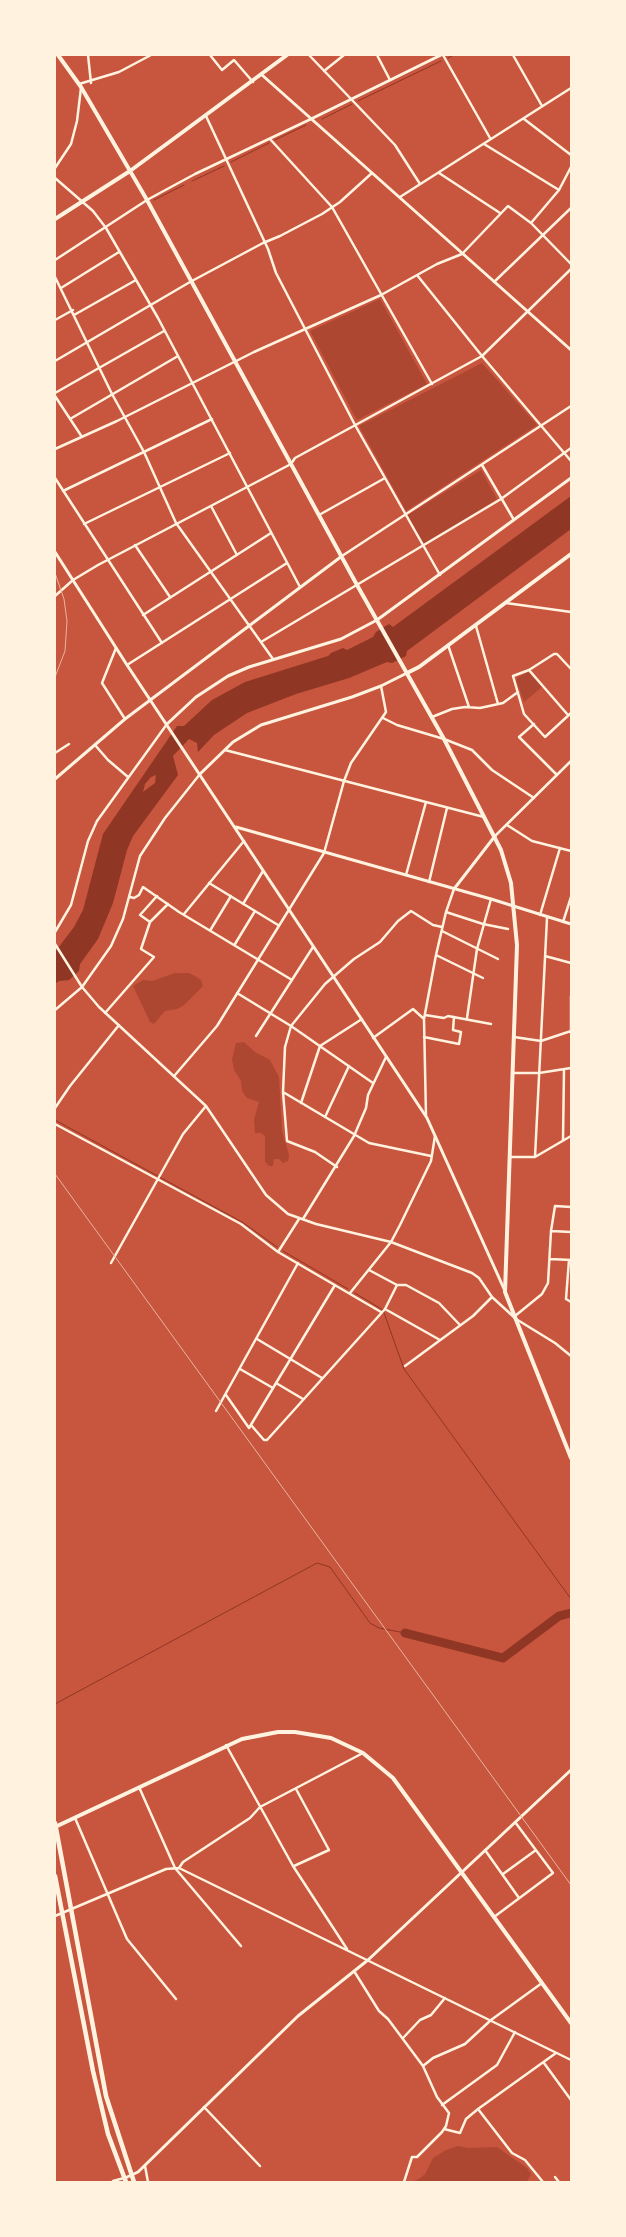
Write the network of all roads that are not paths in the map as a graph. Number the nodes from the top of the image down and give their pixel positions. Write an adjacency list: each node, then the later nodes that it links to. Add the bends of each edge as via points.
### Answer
1 (58, 55): 17 (main road)
2 (88, 55): 15 (street)
3 (151, 55): 15 (street)
4 (210, 55): 16 (street, via 222,70 234,60)
5 (286, 55): 11 (main road)
6 (309, 55): 12 (street)
7 (344, 55): 12 (street)
8 (377, 55): 14 (street)
9 (442, 55): 14 (street); 24 (street)
10 (513, 55): 20 (street)
11 (281, 57): 13 (main road)
12 (324, 71): 19 (street)
13 (262, 75): 16 (main road); 22 (street)
14 (390, 80): 19 (street)
15 (91, 82): 17 (street)
16 (253, 82): 21 (main road)
17 (80, 86): 30 (street, via 71,144); 31 (main road)
18 (571, 88): 20 (street)
19 (352, 99): 22 (street); 35 (street, via 394,145)
20 (542, 106): 23 (street)
21 (206, 116): 28 (street); 31 (main road)
22 (311, 119): 25 (street); 32 (street)
23 (524, 119): 24 (street); 27 (street)
24 (490, 138): 26 (street)
25 (270, 139): 28 (street); 40 (street)
26 (484, 144): 33 (street); 36 (street)
27 (571, 155)
28 (227, 159): 38 (street); 47 (street)
29 (571, 167): 36 (street)
30 (55, 168)
31 (130, 171): 38 (main road); 39 (main road)
32 (372, 173): 37 (street); 40 (street)
33 (439, 173): 35 (street); 42 (street)
34 (55, 178): 39 (street)
35 (420, 184): 37 (street)
36 (559, 190): 44 (street)
37 (399, 198): 49 (street)
38 (147, 200): 45 (street); 56 (main road)
39 (81, 202): 43 (main road); 45 (street)
40 (332, 207): 47 (street); 59 (street)
41 (571, 208): 46 (street)
42 (500, 213): 44 (street, via 508,206); 49 (street)
43 (55, 219)
44 (530, 223): 46 (street)
45 (106, 228): 48 (street); 50 (street)
46 (544, 236): 51 (street); 57 (street)
47 (263, 243): 56 (street); 65 (street)
48 (119, 252): 55 (street); 58 (street)
49 (462, 254): 53 (street); 57 (street)
50 (55, 260)
51 (571, 264)
52 (571, 269): 62 (street)
53 (417, 275): 59 (street); 70 (street)
54 (55, 277): 58 (street)
55 (136, 280): 60 (street); 63 (street)
56 (190, 282): 60 (street); 72 (main road)
57 (494, 282): 62 (street)
58 (61, 288): 61 (street)
59 (381, 294): 65 (street); 75 (street)
60 (150, 304): 66 (street); 67 (street)
61 (73, 310): 63 (street); 64 (street)
62 (528, 312): 68 (street); 70 (street)
63 (74, 315): 67 (street)
64 (55, 320)
65 (304, 328): 72 (street); 82 (street)
66 (164, 330): 69 (street); 73 (street)
67 (88, 342): 71 (street); 73 (street)
68 (571, 350)
69 (178, 356): 74 (street); 77 (street)
70 (482, 356): 75 (street); 83 (street)
71 (55, 361)
72 (235, 362): 74 (street); 91 (main road)
73 (99, 367): 76 (street); 77 (street)
74 (193, 383): 79 (street); 81 (street)
75 (432, 384): 82 (street)
76 (55, 394): 80 (street)
77 (112, 394): 79 (street); 80 (street)
78 (571, 406): 83 (street)
79 (126, 416): 84 (street); 87 (street)
80 (70, 419): 84 (street)
81 (212, 419): 87 (street); 88 (street)
82 (355, 425): 91 (street, via 295,458); 94 (street)
83 (541, 426): 89 (street); 92 (street)
84 (82, 437): 86 (street)
85 (571, 448): 89 (street)
86 (55, 449)
87 (144, 452): 96 (street); 98 (street)
88 (230, 452): 96 (street); 97 (street)
89 (564, 453): 90 (street); 99 (street)
90 (571, 461)
91 (291, 464): 97 (street); 101 (main road)
92 (482, 465): 99 (street); 102 (street)
93 (55, 478): 98 (street)
94 (385, 478): 101 (street); 102 (street)
95 (571, 478): 103 (street)
96 (160, 487): 104 (street); 105 (street)
97 (247, 487): 100 (street); 106 (street)
98 (63, 491): 105 (street)
99 (501, 499): 103 (street); 108 (street)
100 (211, 506): 104 (street); 110 (street)
101 (319, 515): 112 (main road)
102 (406, 515): 108 (street); 112 (street)
103 (514, 520): 116 (street)
104 (176, 523): 107 (street); 115 (street)
105 (84, 524): 113 (street)
106 (271, 533): 110 (street); 114 (street)
107 (135, 545): 113 (street); 121 (street)
108 (423, 546): 116 (street); 118 (street)
109 (55, 552): 117 (street)
110 (237, 554): 115 (street)
111 (571, 554): 123 (main road)
112 (342, 556): 118 (main road); 119 (street)
113 (107, 560): 117 (street); 125 (street)
114 (287, 563): 119 (street); 122 (street)
115 (210, 572): 121 (street); 122 (street)
116 (440, 575): 126 (street)
117 (73, 580): 120 (street); 132 (street)
118 (357, 585): 126 (main road); 129 (street)
119 (300, 587): 128 (street)
120 (55, 596)
121 (170, 597): 125 (street)
122 (230, 600): 128 (street); 130 (street)
123 (505, 603): 124 (street); 127 (main road)
124 (571, 612)
125 (142, 615): 130 (street)
126 (377, 620): 133 (street, via 341,639); 137 (main road)
127 (476, 625): 131 (main road); 141 (street)
128 (250, 626): 129 (street); 140 (street)
129 (261, 642): 133 (street)
130 (162, 643): 134 (street)
131 (448, 646): 137 (main road); 142 (street)
132 (116, 648): 134 (street); 146 (street, via 102,683)
133 (273, 660): 147 (street, via 228,676 196,697)
134 (127, 665): 140 (street)
135 (571, 669): 136 (street, via 554,654)
136 (530, 670): 139 (street, via 513,676); 143 (street)
137 (407, 673): 138 (street); 144 (main road)
138 (381, 686): 145 (street, via 386,712); 152 (street, via 261,725)
139 (518, 692): 141 (street); 148 (street, via 524,714)
140 (150, 700): 146 (street); 147 (street)
141 (498, 704): 142 (street)
142 (468, 707): 144 (street)
143 (570, 714): 148 (street, via 545,737)
144 (432, 717): 149 (main road)
145 (383, 718): 149 (street); 159 (street, via 351,763)
146 (125, 719): 151 (street)
147 (167, 724): 155 (street); 157 (street)
148 (534, 724): 156 (street, via 519,737)
149 (444, 739): 160 (street, via 472,750 492,770); 163 (main road)
150 (69, 744): 153 (street)
151 (94, 744): 157 (street); 158 (street)
152 (224, 750): 155 (street); 159 (street)
153 (55, 753)
154 (571, 761): 156 (street)
155 (199, 772): 165 (street); 178 (street, via 144,848 137,862)
156 (557, 775): 160 (street)
157 (128, 777): 198 (street, via 92,830 71,905)
158 (55, 779)
159 (344, 781): 161 (street); 170 (street)
160 (534, 798): 164 (street)
161 (426, 802): 162 (street); 172 (street)
162 (447, 808): 163 (street); 173 (street)
163 (485, 817): 166 (main road)
164 (507, 825): 166 (street); 168 (street, via 532,841)
165 (235, 827): 167 (street); 170 (street)
166 (495, 836): 175 (street); 183 (main road, via 511,883)
167 (244, 842): 171 (street); 174 (street)
168 (560, 848): 169 (street); 188 (street)
169 (571, 852)
170 (324, 853): 172 (street); 184 (street)
171 (264, 870): 182 (street); 184 (street)
172 (406, 876): 173 (street)
173 (428, 882): 175 (street)
174 (209, 883): 177 (street); 187 (street)
175 (454, 889): 180 (street); 186 (street)
176 (157, 896): 178 (street, via 143,887 139,895); 181 (street); 190 (street, via 140,914)
177 (232, 896): 182 (street); 197 (street)
178 (130, 897): 212 (street, via 111,946)
179 (571, 897): 191 (street)
180 (491, 899): 183 (street); 192 (street)
181 (168, 904): 187 (street); 190 (street)
182 (243, 904): 185 (street)
183 (513, 906): 188 (street); 230 (main road, via 517,945)
184 (289, 909): 194 (street); 201 (street)
185 (255, 911): 194 (street); 200 (street)
186 (446, 912): 192 (street); 195 (street)
187 (184, 914): 197 (street)
188 (540, 915): 189 (street)
189 (547, 918): 191 (street); 204 (street)
190 (150, 922): 216 (street, via 141,949 154,958)
191 (563, 922): 193 (street)
192 (483, 924): 196 (street); 202 (street)
193 (571, 924)
194 (278, 926): 205 (street)
195 (442, 928): 202 (street); 203 (street); 209 (street, via 411,911 398,920 380,942)
196 (508, 929)
197 (211, 930): 200 (street)
198 (55, 932)
199 (55, 944): 212 (street)
200 (234, 944): 205 (street)
201 (313, 947): 209 (street); 211 (street)
202 (477, 949): 206 (street); 208 (street, via 472,971)
203 (436, 955): 208 (street); 218 (street)
204 (545, 956): 207 (street); 231 (street)
205 (258, 959): 211 (street); 213 (street)
206 (498, 959)
207 (571, 963)
208 (475, 974): 210 (street); 220 (street)
209 (333, 976): 221 (street); 225 (street)
210 (483, 978)
211 (292, 980): 217 (street)
212 (82, 987): 215 (street); 216 (street)
213 (237, 993): 217 (street); 239 (street, via 217,1026)
214 (571, 996): 226 (street)
215 (55, 1010)
216 (105, 1013): 224 (street)
217 (270, 1013): 225 (street); 227 (street)
218 (424, 1015): 219 (street); 222 (street)
219 (454, 1017): 220 (street); 228 (street, via 453,1030 461,1032 459,1044)
220 (467, 1018): 223 (street)
221 (362, 1019): 229 (street); 232 (street)
222 (424, 1019): 228 (street); 229 (street, via 413,1009)
223 (492, 1024)
224 (119, 1025): 239 (street); 244 (street)
225 (291, 1026): 232 (street); 241 (street, via 285,1047)
226 (571, 1032): 231 (street)
227 (256, 1036)
228 (423, 1037): 246 (street)
229 (373, 1038): 233 (street)
230 (514, 1038): 231 (street); 237 (main road)
231 (541, 1040): 238 (street)
232 (320, 1046): 234 (street); 242 (street)
233 (386, 1057): 240 (street); 246 (street)
234 (349, 1066): 240 (street); 245 (street)
235 (571, 1068): 236 (street)
236 (564, 1070): 238 (street); 251 (street)
237 (512, 1073): 238 (street); 253 (main road)
238 (539, 1073): 254 (street)
239 (175, 1076): 243 (street)
240 (373, 1083): 248 (street)
241 (283, 1092): 242 (street); 255 (street, via 287,1140 315,1152)
242 (302, 1103): 245 (street)
243 (206, 1106): 256 (street, via 183,1134); 258 (street, via 266,1195 288,1214)
244 (55, 1108)
245 (325, 1117): 248 (street)
246 (426, 1118): 249 (street)
247 (55, 1124): 256 (street)
248 (354, 1136): 252 (street, via 369,1143); 255 (street)
249 (435, 1136): 252 (street); 272 (street)
250 (571, 1136): 251 (street)
251 (563, 1140): 254 (street)
252 (432, 1156): 261 (street)
253 (508, 1156): 254 (street); 272 (main road)
254 (535, 1157)
255 (336, 1167): 258 (street)
256 (158, 1179): 262 (street, via 241,1224); 265 (street)
257 (571, 1207): 259 (street, via 555,1206)
258 (301, 1219): 261 (street); 262 (street)
259 (551, 1231): 260 (street); 263 (street)
260 (571, 1232)
261 (391, 1242): 267 (street); 274 (street, via 476,1275)
262 (278, 1252): 266 (street)
263 (550, 1259): 264 (street); 278 (street, via 545,1289)
264 (570, 1260): 270 (street)
265 (111, 1263)
266 (298, 1263): 268 (street); 280 (street)
267 (369, 1270): 269 (street); 273 (street)
268 (335, 1285): 273 (street); 283 (street)
269 (397, 1285): 276 (street); 279 (street, via 406,1286 439,1303)
270 (567, 1286): 271 (street); 275 (street, via 566,1299)
271 (571, 1286)
272 (505, 1292): 278 (main road)
273 (350, 1293): 277 (street)
274 (492, 1297): 278 (street); 279 (street)
275 (571, 1302)
276 (385, 1309): 277 (street); 281 (street)
277 (381, 1312): 286 (street)
278 (516, 1318): 282 (street); 293 (main road)
279 (460, 1325): 281 (street)
280 (257, 1339): 283 (street); 285 (street)
281 (440, 1340): 284 (street)
282 (571, 1356)
283 (291, 1359): 286 (street); 287 (street)
284 (405, 1366)
285 (240, 1369): 288 (street); 289 (street)
286 (322, 1378): 290 (street)
287 (276, 1383): 288 (street); 290 (street)
288 (273, 1388): 292 (street)
289 (226, 1395): 291 (street); 292 (street, via 249,1428)
290 (303, 1400): 292 (street, via 267,1440)
291 (216, 1411)
292 (251, 1425)
293 (571, 1458)
294 (226, 1745): 295 (main road, via 255,1735 294,1732 331,1738); 297 (main road); 299 (street)
295 (363, 1753): 298 (street); 307 (main road, via 392,1778)
296 (571, 1770): 301 (street)
297 (139, 1787): 300 (main road); 306 (street)
298 (296, 1789): 299 (street); 305 (street, via 329,1850)
299 (260, 1807): 305 (street); 306 (street, via 250,1818)
300 (75, 1818): 302 (main road); 310 (street)
301 (515, 1822): 303 (street); 304 (street)
302 (55, 1825): 312 (highway)
303 (485, 1850): 307 (street); 308 (street)
304 (536, 1850): 308 (street); 311 (street, via 553,1873)
305 (293, 1866): 317 (street)
306 (177, 1868): 310 (street, via 166,1869); 316 (street); 317 (street)
307 (462, 1872): 315 (main road); 318 (street)
308 (502, 1874): 311 (street)
309 (55, 1876): 313 (highway)
310 (107, 1893): 312 (street); 322 (street, via 128,1939)
311 (519, 1898): 315 (street)
312 (71, 1909): 313 (street); 338 (highway, via 106,2096)
313 (62, 1913): 314 (street); 340 (highway, via 93,2071 108,2134)
314 (55, 1916)
315 (494, 1916): 320 (main road)
316 (241, 1946)
317 (348, 1950): 318 (street)
318 (368, 1960): 319 (street); 321 (street)
319 (354, 1971): 326 (street, via 379,2011); 333 (street, via 298,2016)
320 (542, 1983): 323 (street); 324 (main road)
321 (445, 1998): 323 (street); 326 (street, via 431,2015 420,2020)
322 (176, 1999)
323 (490, 2020): 325 (street); 330 (street, via 465,2044)
324 (571, 2023)
325 (515, 2032): 327 (street); 332 (street, via 497,2065)
326 (403, 2038): 330 (street)
327 (556, 2053): 328 (street); 329 (street)
328 (571, 2060)
329 (543, 2062): 331 (street); 334 (street)
330 (423, 2066): 332 (street)
331 (571, 2100)
332 (442, 2105): 335 (street, via 449,2113)
333 (204, 2107): 336 (street); 337 (street)
334 (478, 2109): 335 (street, via 466,2119 460,2133); 345 (street, via 512,2153 525,2160)
335 (444, 2129): 344 (street, via 417,2157 412,2157)
336 (145, 2166): 338 (street); 343 (street)
337 (260, 2166)
338 (132, 2176): 340 (street); 342 (highway)
339 (555, 2177): 346 (street)
340 (125, 2180): 341 (street)
341 (113, 2181)
342 (134, 2182)
343 (148, 2182)
344 (404, 2182)
345 (543, 2182)
346 (559, 2182)

